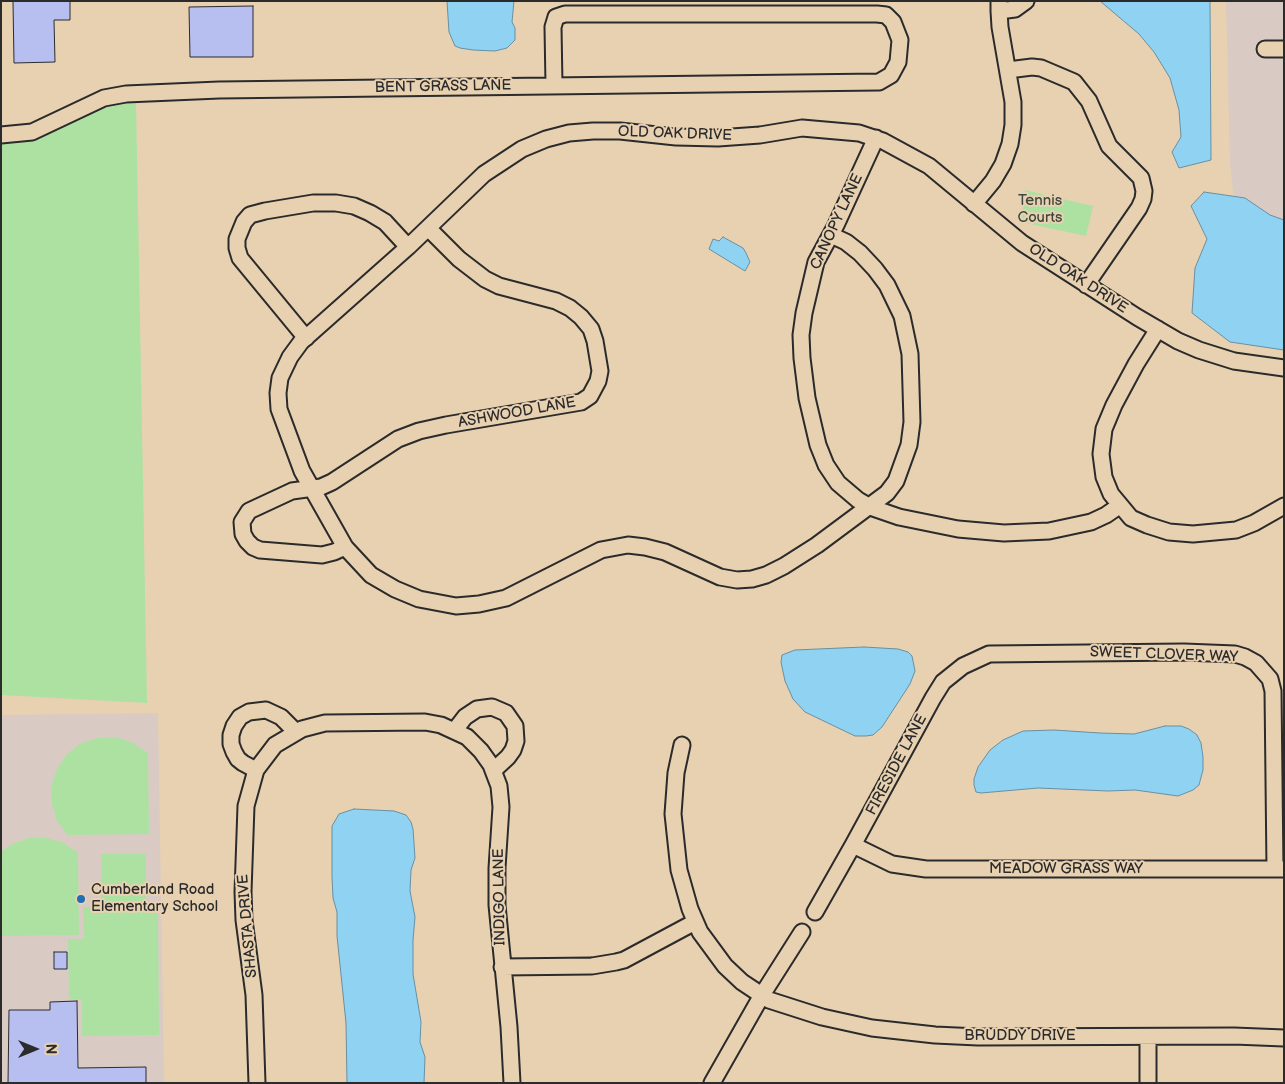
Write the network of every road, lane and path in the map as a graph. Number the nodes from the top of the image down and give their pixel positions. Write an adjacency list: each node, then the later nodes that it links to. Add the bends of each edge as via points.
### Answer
1 (1026, 1): 2 (street, via 1015,9)
2 (999, 6): 8 (street)
3 (606, 7): 5 (street); 9 (street, via 556,17 553,27)
4 (829, 7): 5 (street); 9 (street, BENT GRASS LANE, via 886,15 893,22 900,40 898,62 891,75 879,82 854,83)
5 (716, 8)
6 (1264, 49): 7 (street)
7 (1284, 49)
8 (1008, 70): 12 (street, via 1013,102 1010,144 993,181); 16 (street, via 1041,68 1074,82 1089,101 1109,146 1142,178 1144,190 1139,208)
9 (554, 85): 10 (street, BENT GRASS LANE, via 219,90 112,96 32,132)
10 (1, 135)
11 (876, 138): 12 (street, OLD OAK DRIVE, via 928,166); 13 (street, OLD OAK DRIVE, via 859,133 802,128 718,138 620,131 569,133 522,149 484,174); 14 (street, CANOPY LANE)
12 (974, 204): 16 (street, OLD OAK DRIVE, via 1022,243)
13 (428, 228): 15 (street, OLD OAK DRIVE); 20 (street, ASHWOOD LANE, via 485,279 556,302 581,317 591,329 598,357 600,371 594,391 581,402 419,431 387,446 332,482)
14 (831, 235): 21 (street, CANOPY LANE, via 816,262 804,313 801,335 807,398 826,466 838,482); 21 (street, OLD OAK DRIVE, via 860,252 887,284 907,335 912,396 909,445 896,481)
15 (408, 247): 18 (street, OLD OAK DRIVE); 18 (street, via 385,222 345,204 313,203 250,215 237,239 240,258)
16 (1086, 285): 17 (street, OLD OAK DRIVE)
17 (1158, 329): 19 (street, OLD OAK DRIVE, via 1199,350 1234,361); 22 (street, via 1136,364 1104,429 1101,454 1104,477)
18 (306, 338): 20 (street, OLD OAK DRIVE, via 290,357 280,378 278,393 279,409)
19 (1284, 368)
20 (311, 488): 24 (street, OLD OAK DRIVE); 24 (street, ASHWOOD LANE, via 292,491 249,511 242,522 247,541 260,550 322,555)
21 (870, 506): 22 (street, CANOPY LANE, via 899,517 958,529 1004,533 1071,528 1098,519); 24 (street, OLD OAK DRIVE, via 784,566 752,579 720,577 666,552 628,545 602,550 506,598 456,606 419,599 395,589 371,575)
22 (1120, 506): 23 (street, via 1131,518 1147,525 1169,532 1194,534 1236,530)
23 (1284, 506)
24 (346, 547)
25 (1009, 653): 31 (street, FIRESIDE LANE, via 988,654 974,660 943,682); 32 (street, SWEET CLOVER WAY, via 1235,654 1256,663 1270,679 1273,692)
26 (454, 730): 27 (street, SHASTA DRIVE, via 426,722 326,723); 30 (street, INDIGO LANE, via 475,744); 30 (street, via 464,716 477,708 492,707 506,713 515,726 516,741 508,757)
27 (296, 732): 29 (street, SHASTA DRIVE, via 275,745); 29 (street, via 282,717 266,710 240,717 234,726 231,744 238,759)
28 (682, 745): 34 (street, BRUDDY DRIVE, via 674,795 675,837 680,877)
29 (256, 770): 40 (street, SHASTA DRIVE, via 246,806 243,892 254,995)
30 (494, 770): 36 (street, INDIGO LANE, via 501,807 497,906)
31 (854, 845): 32 (street, MEADOW GRASS WAY, via 892,864 926,869); 33 (street, FIRESIDE LANE)
32 (1280, 869)
33 (815, 912)
34 (695, 922): 36 (street, via 616,962 592,966); 37 (street, BRUDDY DRIVE, via 710,948 729,970)
35 (802, 932): 37 (street)
36 (502, 967): 41 (street, INDIGO LANE)
37 (762, 995): 38 (street, BRUDDY DRIVE, via 822,1017 904,1032 978,1037); 42 (street)
38 (1148, 1036): 39 (street, BRUDDY DRIVE); 43 (street)
39 (1284, 1038)
40 (257, 1083)
41 (512, 1083)
42 (712, 1083)
43 (1148, 1083)

